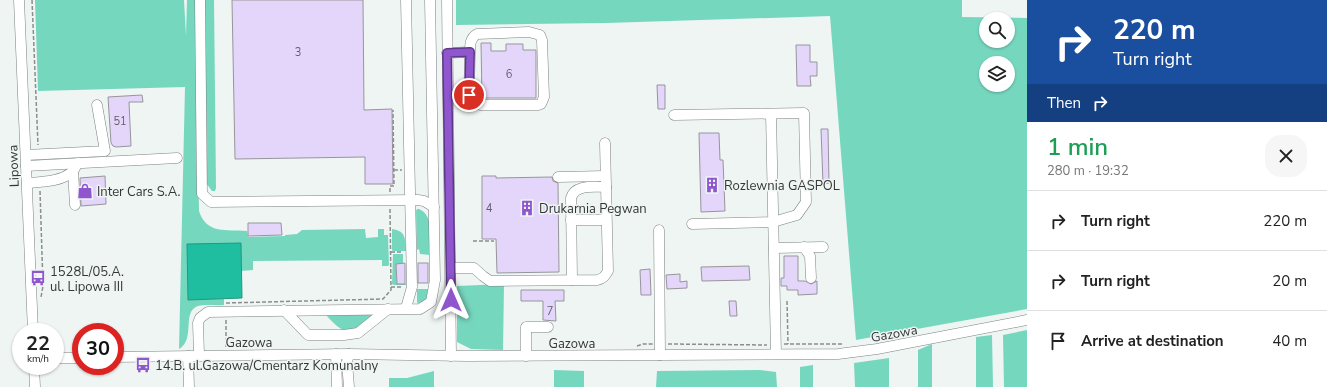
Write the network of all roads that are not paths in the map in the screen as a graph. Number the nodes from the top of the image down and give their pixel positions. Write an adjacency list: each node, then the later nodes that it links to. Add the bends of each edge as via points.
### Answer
1 (19, 0): 12 (street, Lipowa)
2 (200, 0): 20 (street, via 202,194 211,202)
3 (406, 0): 20 (street)
4 (430, 0): 22 (street)
5 (447, 0): 7 (street)
6 (470, 52): 6 (street, via 469,95 472,101 481,105 541,104 544,97 540,35 529,32 477,34 471,40); 7 (street)
7 (447, 53): 21 (street)
8 (97, 105): 12 (street, via 105,151)
9 (771, 114): 10 (street); 26 (street); 26 (street, via 804,112 806,202 797,215)
10 (674, 115)
11 (604, 143): 16 (street)
12 (26, 155): 14 (street, Lipowa)
13 (176, 158): 15 (street)
14 (26, 166): 15 (street); 18 (street, Lipowa)
15 (75, 167): 18 (street, via 67,175 54,180); 23 (street)
16 (605, 176): 17 (street); 19 (street)
17 (558, 177)
18 (27, 183): 39 (street, Lipowa)
19 (606, 187): 24 (street, via 575,190 571,198); 25 (street)
20 (410, 200): 22 (street); 35 (street, via 412,287)
21 (450, 201): 22 (street); 32 (street)
22 (434, 204): 35 (street, via 435,280 431,302 420,308)
23 (75, 205)
24 (571, 220): 25 (street); 34 (street)
25 (606, 220): 34 (street, via 606,275 597,280)
26 (773, 222): 27 (street); 31 (street)
27 (692, 224)
28 (659, 230): 45 (street)
29 (804, 247): 30 (street); 31 (street); 33 (street, via 810,256)
30 (823, 247)
31 (774, 248): 41 (street)
32 (450, 268): 34 (street, via 474,268 490,281); 47 (street)
33 (811, 278)
34 (572, 280)
35 (406, 308): 36 (street)
36 (388, 309): 37 (street); 37 (street, via 358,333 344,335 308,335)
37 (284, 310): 44 (street, via 208,312 200,318 198,324)
38 (1027, 320): 41 (street, Gazowa, via 838,354)
39 (33, 323)
40 (548, 327): 48 (street, via 526,327)
41 (776, 349): 45 (street, Gazowa)
42 (336, 354): 43 (street, Gazowa); 44 (street, Gazowa); 53 (street)
43 (349, 354): 47 (street, Gazowa); 54 (street)
44 (199, 355): 46 (street, Gazowa)
45 (660, 355): 48 (street, Gazowa)
46 (188, 356): 49 (street, Gazowa); 52 (street)
47 (451, 356): 48 (street, Gazowa)
48 (526, 356)
49 (124, 357)
50 (34, 375): 51 (street)
51 (35, 387)
52 (189, 387)
53 (337, 387)
54 (349, 387)

